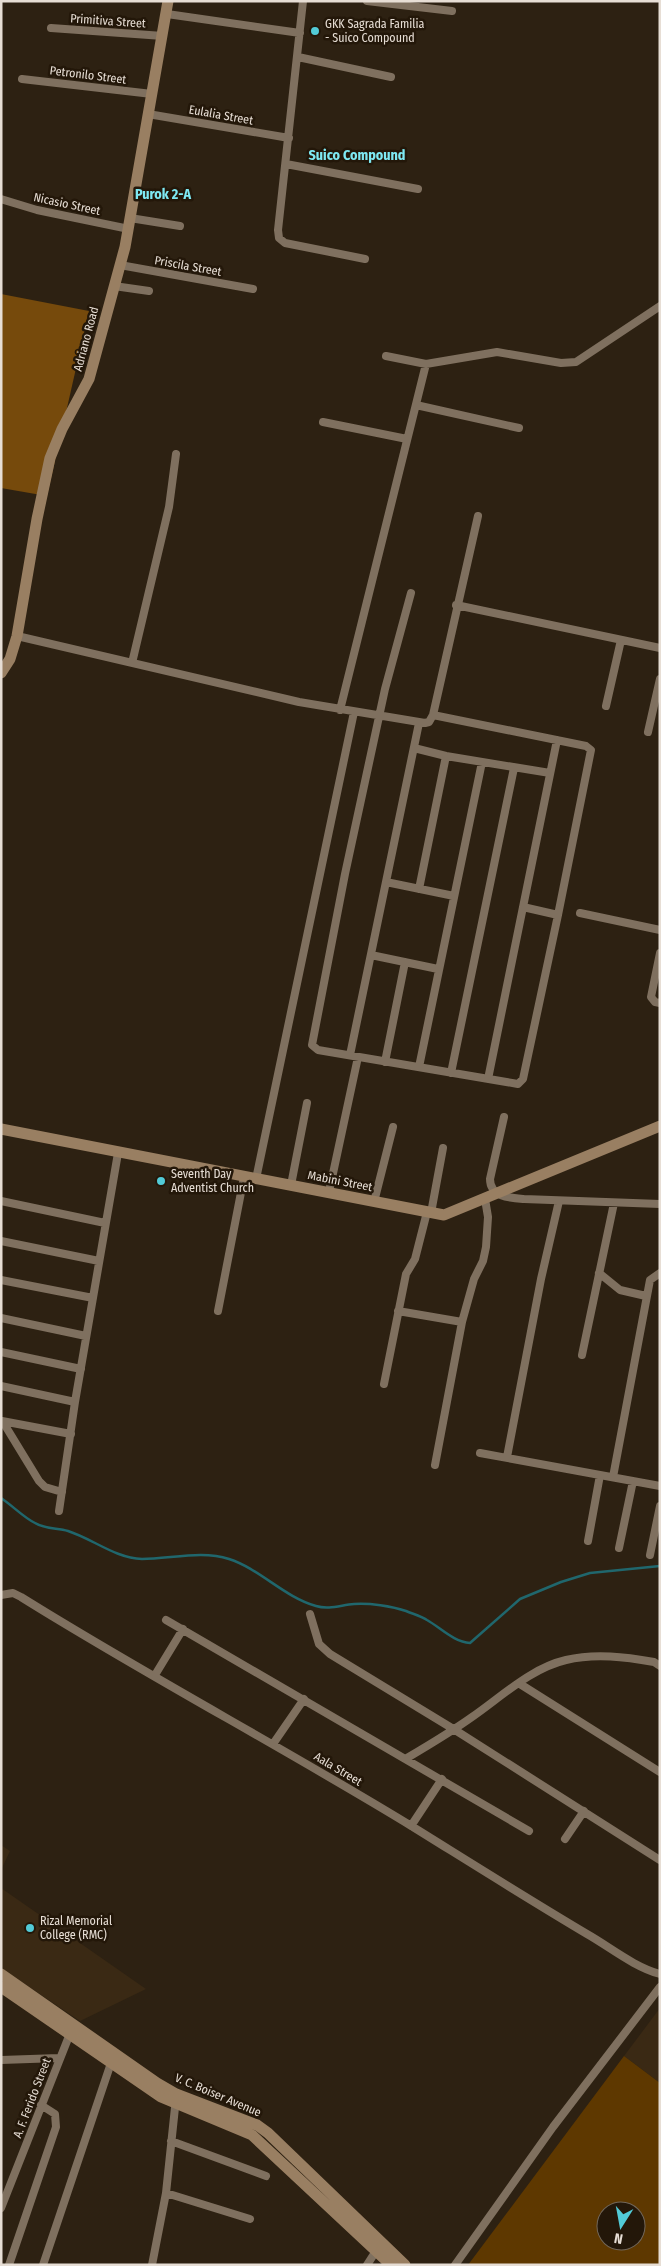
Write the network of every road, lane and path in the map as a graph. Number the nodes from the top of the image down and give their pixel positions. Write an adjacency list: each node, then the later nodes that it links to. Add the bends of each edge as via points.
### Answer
1 (168, 1): 5 (street, Adriano Road)
2 (303, 1): 7 (street)
3 (367, 1): 4 (street)
4 (452, 11)
5 (166, 14): 7 (street); 8 (street, Adriano Road)
6 (51, 28): 8 (street, Primitiva Street)
7 (300, 33): 9 (street)
8 (162, 36): 12 (street, Adriano Road)
9 (298, 57): 10 (street); 14 (street)
10 (391, 77)
11 (22, 79): 12 (street, Petronilo Street)
12 (152, 94): 13 (street, Adriano Road)
13 (148, 114): 14 (street, Eulalia Street); 18 (street, Adriano Road)
14 (289, 138): 15 (street)
15 (286, 164): 16 (street); 20 (street, via 279,238 285,243)
16 (418, 189)
17 (1, 199): 18 (street, Nicasio Street, via 37,210)
18 (129, 223): 19 (street, Nicasio Street); 21 (street, Adriano Road)
19 (180, 226)
20 (365, 259)
21 (120, 265): 22 (street, Adriano Road); 23 (street, Priscila Street)
22 (114, 286): 24 (street); 36 (street, Adriano Road, via 89,379 50,458)
23 (253, 289)
24 (149, 291)
25 (660, 306): 27 (street, via 576,362 561,363 497,352)
26 (386, 356): 27 (street)
27 (426, 364): 28 (street)
28 (416, 405): 30 (street); 31 (street)
29 (323, 422): 31 (street)
30 (519, 428)
31 (408, 438): 43 (street)
32 (176, 454): 39 (street, via 169,507)
33 (478, 516): 35 (street)
34 (411, 593): 46 (street)
35 (456, 605): 37 (street); 45 (street)
36 (17, 636): 39 (street); 40 (street, Adriano Road)
37 (621, 640): 38 (street); 42 (street)
38 (660, 648)
39 (132, 664): 43 (street)
40 (1, 674)
41 (660, 680): 48 (street)
42 (606, 706)
43 (340, 710): 44 (street)
44 (354, 712): 46 (street); 80 (street)
45 (433, 715): 47 (street, via 429,722); 49 (street)
46 (379, 716): 47 (street); 67 (street, via 312,1042 315,1049)
47 (419, 723): 50 (street)
48 (648, 732)
49 (557, 740): 54 (street); 60 (street, via 591,750)
50 (414, 748): 51 (street); 55 (street)
51 (446, 756): 52 (street); 56 (street)
52 (482, 762): 53 (street); 57 (street)
53 (514, 768): 54 (street); 71 (street)
54 (550, 773): 58 (street)
55 (386, 882): 56 (street); 63 (street)
56 (419, 888): 57 (street)
57 (454, 896): 65 (street)
58 (523, 907): 60 (street); 72 (street)
59 (580, 913): 61 (street)
60 (558, 915): 72 (street, via 522,1081 515,1084)
61 (660, 930)
62 (660, 953): 66 (street, via 651,997)
63 (371, 955): 64 (street); 67 (street)
64 (404, 962): 65 (street); 69 (street)
65 (438, 969): 70 (street)
66 (660, 1003)
67 (350, 1055): 68 (street)
68 (358, 1057): 69 (street); 82 (street)
69 (385, 1062): 70 (street)
70 (419, 1067): 71 (street)
71 (451, 1073): 72 (street)
72 (488, 1079)
73 (307, 1103): 81 (street)
74 (504, 1117): 83 (street, via 490,1179)
75 (660, 1126): 83 (street, Mabini Street)
76 (393, 1127): 87 (street)
77 (1, 1129): 79 (street, Mabini Street)
78 (443, 1148): 90 (street)
79 (118, 1153): 80 (street, Mabini Street); 91 (street)
80 (250, 1178): 81 (street, Mabini Street); 99 (street)
81 (292, 1185): 82 (street, Mabini Street)
82 (330, 1192): 87 (street, Mabini Street)
83 (497, 1194): 84 (street, Mabini Street); 85 (street)
84 (485, 1199): 90 (street, Mabini Street, via 450,1214); 102 (street, via 488,1217 486,1247)
85 (559, 1201): 88 (street); 113 (street)
86 (1, 1202): 91 (street)
87 (374, 1202): 90 (street, Mabini Street)
88 (614, 1203): 89 (street); 94 (street)
89 (660, 1204)
90 (429, 1213): 100 (street, via 415,1259 406,1274)
91 (106, 1223): 93 (street)
92 (1, 1241): 93 (street)
93 (99, 1262): 98 (street)
94 (599, 1273): 97 (street, via 620,1290); 105 (street)
95 (660, 1273): 97 (street, via 650,1280)
96 (1, 1280): 98 (street)
97 (646, 1296): 116 (street)
98 (93, 1298): 103 (street)
99 (218, 1311)
100 (398, 1311): 102 (street); 107 (street)
101 (1, 1318): 103 (street)
102 (462, 1322): 114 (street)
103 (86, 1336): 106 (street)
104 (1, 1352): 106 (street)
105 (582, 1355)
106 (81, 1369): 109 (street)
107 (384, 1384)
108 (1, 1386): 109 (street)
109 (75, 1402): 111 (street)
110 (2, 1422): 111 (street); 119 (street, via 45,1487)
111 (71, 1434): 119 (street)
112 (480, 1452): 113 (street)
113 (507, 1458): 115 (street)
114 (435, 1465)
115 (600, 1475): 116 (street); 122 (street)
116 (613, 1477): 117 (street)
117 (633, 1481): 118 (street); 123 (street)
118 (660, 1486)
119 (62, 1492): 121 (street)
120 (660, 1506): 124 (street)
121 (59, 1511)
122 (588, 1541)
123 (619, 1548)
124 (650, 1555)
125 (1, 1595): 130 (street, Aala Street, via 13,1592 21,1596)
126 (310, 1614): 133 (street, via 319,1644 325,1650)
127 (166, 1620): 128 (street)
128 (183, 1629): 130 (street); 132 (street)
129 (660, 1666): 131 (street, via 654,1662 614,1657 567,1659 539,1670)
130 (155, 1676): 134 (street, Aala Street)
131 (520, 1684): 133 (street); 136 (street)
132 (304, 1699): 134 (street); 135 (street)
133 (455, 1730): 135 (street); 138 (street)
134 (273, 1744): 139 (street, Aala Street)
135 (407, 1758): 137 (street)
136 (660, 1772)
137 (442, 1779): 139 (street); 140 (street)
138 (584, 1811): 141 (street); 142 (street)
139 (411, 1826): 143 (street, Aala Street, via 542,1908)
140 (529, 1830)
141 (565, 1839)
142 (660, 1860)
143 (660, 1974)
144 (2, 1980): 146 (street, V. C. Boiser Avenue)
145 (660, 1987): 165 (street, via 553,2127)
146 (72, 2029): 147 (street, A. F. Ferido Street); 149 (street, V. C. Boiser Avenue); 150 (street, V. C. Boiser Avenue)
147 (60, 2058): 148 (street); 151 (street, A. F. Ferido Street)
148 (1, 2060)
149 (111, 2063): 150 (street, V. C. Boiser Avenue); 160 (street)
150 (176, 2099): 152 (street); 154 (street, V. C. Boiser Avenue, via 252,2135)
151 (41, 2105): 156 (street, A. F. Ferido Street); 159 (street, via 55,2114 56,2127)
152 (171, 2141): 153 (street); 155 (street)
153 (266, 2176)
154 (307, 2178): 158 (street, V. C. Boiser Avenue); 164 (street, V. C. Boiser Avenue)
155 (166, 2193): 157 (street); 161 (street)
156 (1, 2208)
157 (250, 2219)
158 (376, 2251): 162 (street); 163 (street, V. C. Boiser Avenue)
159 (9, 2265)
160 (42, 2265)
161 (152, 2265)
162 (367, 2265)
163 (391, 2265)
164 (405, 2265)
165 (455, 2265)

